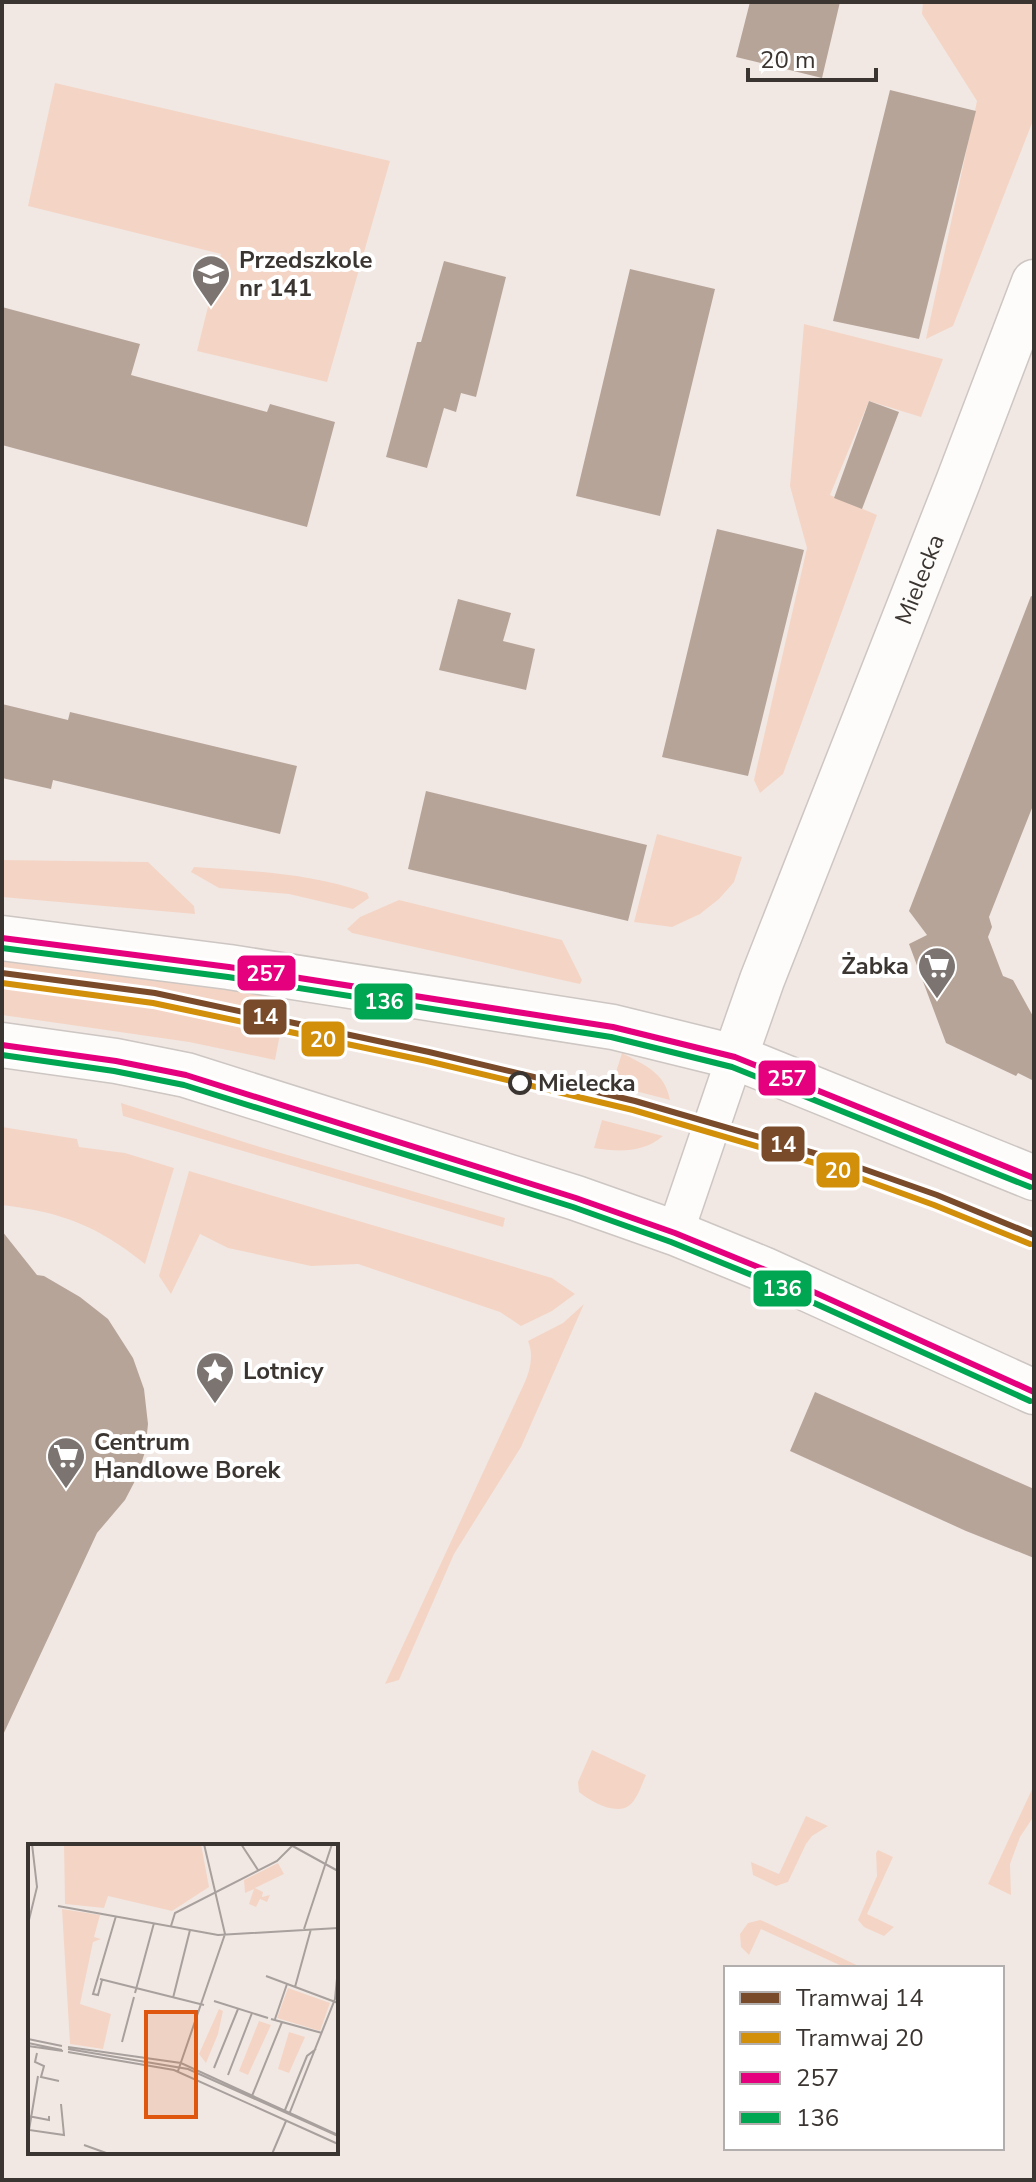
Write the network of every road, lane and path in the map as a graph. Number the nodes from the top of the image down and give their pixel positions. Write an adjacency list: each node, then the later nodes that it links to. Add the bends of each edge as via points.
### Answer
1 (1034, 282): 4 (main road, Mielecka)
2 (2, 938): 4 (main road, via 601,1025)
3 (2, 1045): 6 (main road, via 186,1075)
4 (735, 1057): 5 (main road); 6 (street)
5 (1034, 1178)
6 (675, 1233): 7 (main road)
7 (1034, 1392)

